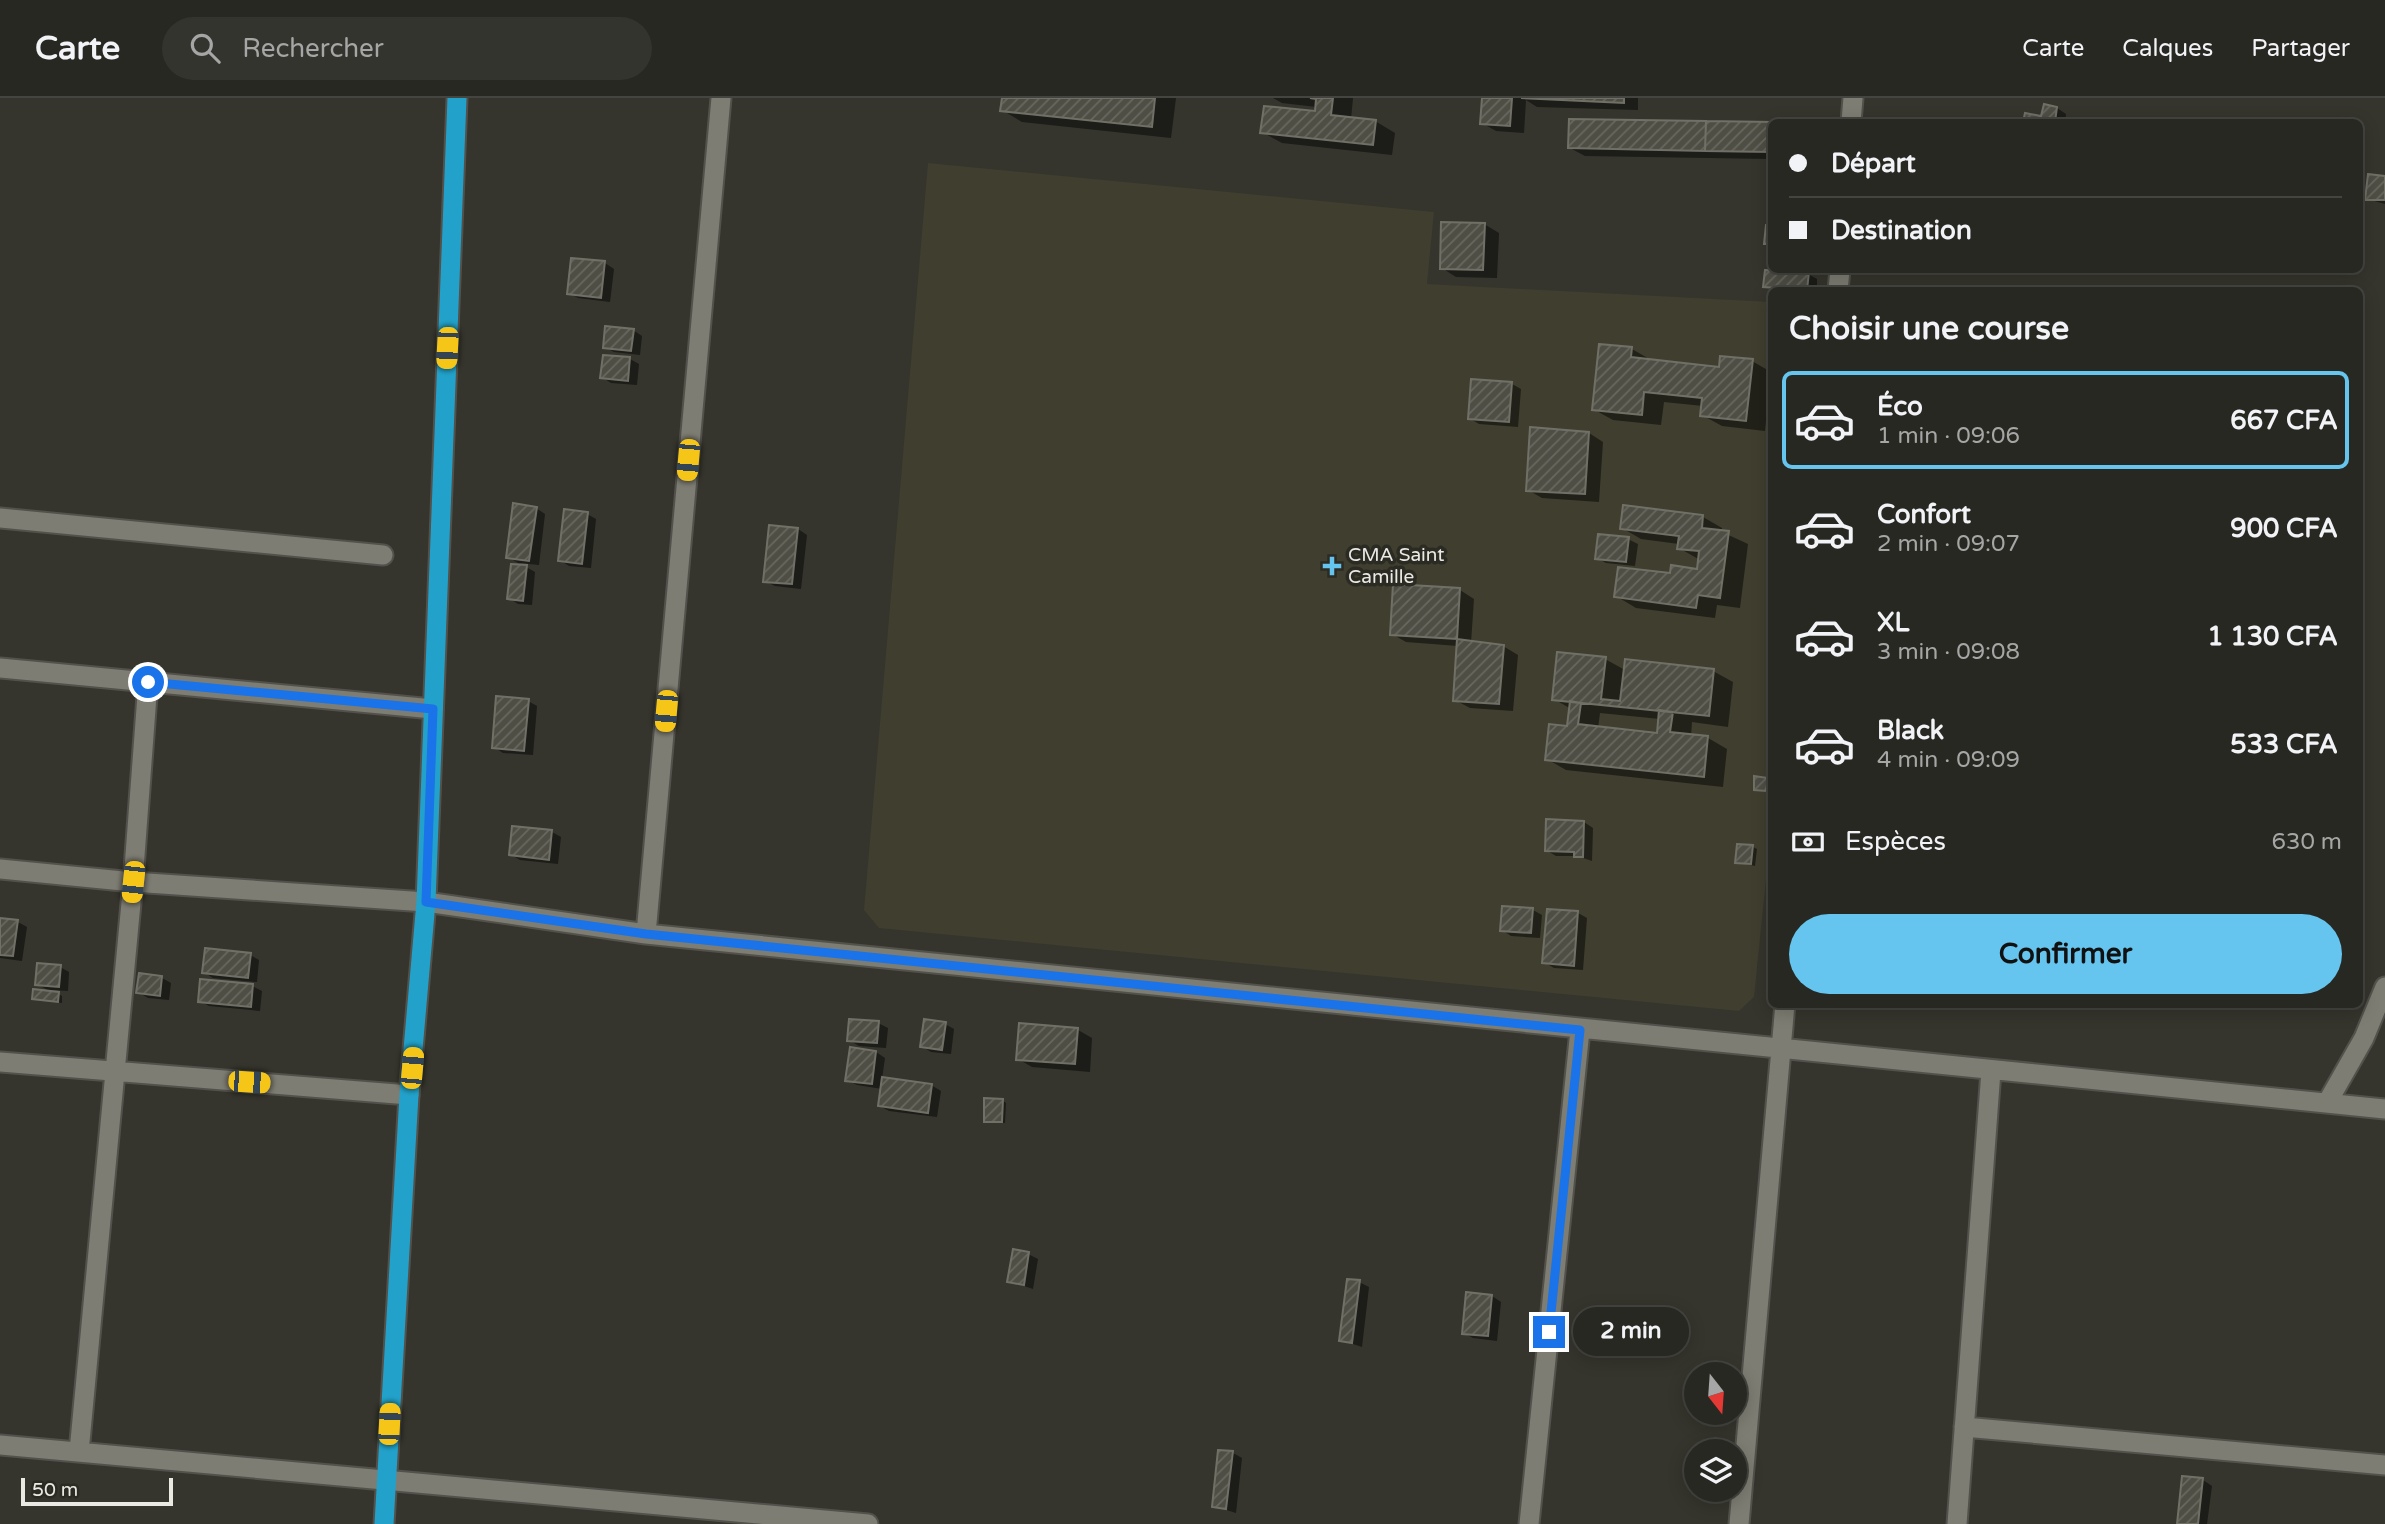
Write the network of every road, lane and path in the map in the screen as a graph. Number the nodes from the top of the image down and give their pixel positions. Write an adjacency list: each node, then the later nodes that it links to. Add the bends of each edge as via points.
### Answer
1 (457, 98): 9 (highway)
2 (721, 98): 13 (street)
3 (1853, 98): 4 (street)
4 (1851, 119)
5 (0, 518): 6 (street)
6 (383, 555)
7 (0, 668): 8 (street)
8 (148, 682): 9 (street); 11 (street)
9 (433, 709): 12 (highway)
10 (0, 869): 11 (street)
11 (133, 882): 12 (street); 20 (street)
12 (426, 902): 13 (street); 21 (highway)
13 (646, 934): 16 (street)
14 (2385, 987): 22 (street, via 2364,1038)
15 (1785, 1008): 17 (street)
16 (1580, 1030): 17 (street); 31 (street)
17 (1781, 1050): 19 (street); 32 (street)
18 (0, 1062): 20 (street)
19 (1991, 1071): 22 (street); 24 (street)
20 (115, 1072): 21 (street); 26 (street)
21 (409, 1095): 28 (highway)
22 (2327, 1103): 23 (street)
23 (2385, 1109)
24 (1964, 1427): 27 (street); 33 (street)
25 (0, 1445): 26 (street)
26 (79, 1452): 28 (street)
27 (2385, 1465)
28 (386, 1479): 29 (highway); 30 (street)
29 (384, 1524)
30 (868, 1524)
31 (1529, 1524)
32 (1739, 1524)
33 (1957, 1524)

